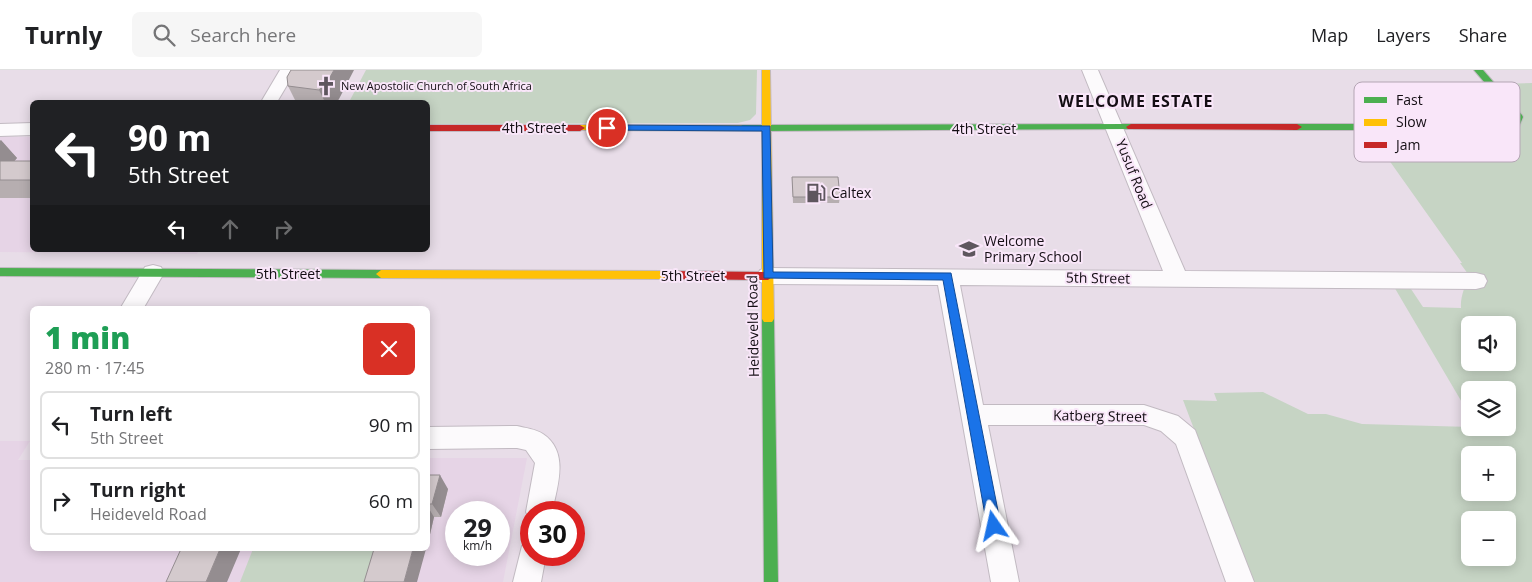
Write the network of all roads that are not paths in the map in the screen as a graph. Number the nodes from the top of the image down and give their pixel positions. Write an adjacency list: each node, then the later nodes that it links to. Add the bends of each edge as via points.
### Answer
1 (288, 70): 6 (street)
2 (766, 70): 9 (street, Heideveld Road)
3 (1090, 70): 10 (street, Yusuf Road)
4 (1478, 70): 5 (street, 4th Street)
5 (1489, 82)
6 (270, 100)
7 (1354, 127): 10 (street, 4th Street)
8 (430, 128): 9 (street, 4th Street)
9 (767, 128): 10 (street, 4th Street); 15 (street, Heideveld Road)
10 (1115, 128): 17 (street, Yusuf Road)
11 (30, 129): 12 (street)
12 (0, 130)
13 (0, 272): 14 (street, 5th Street)
14 (153, 273): 15 (street, 5th Street); 19 (street)
15 (768, 276): 16 (street, 5th Street); 25 (street, Heideveld Road)
16 (947, 276): 17 (street, 5th Street); 20 (street)
17 (1178, 278): 18 (street, 5th Street)
18 (1476, 280)
19 (133, 306)
20 (973, 415): 26 (street); 27 (street, Katberg Street, via 1144,415 1169,423 1186,438)
21 (430, 438): 22 (street, via 517,438 534,441 546,454 548,463)
22 (541, 501)
23 (530, 566): 24 (street)
24 (527, 582)
25 (771, 582)
26 (1005, 582)
27 (1240, 582)

